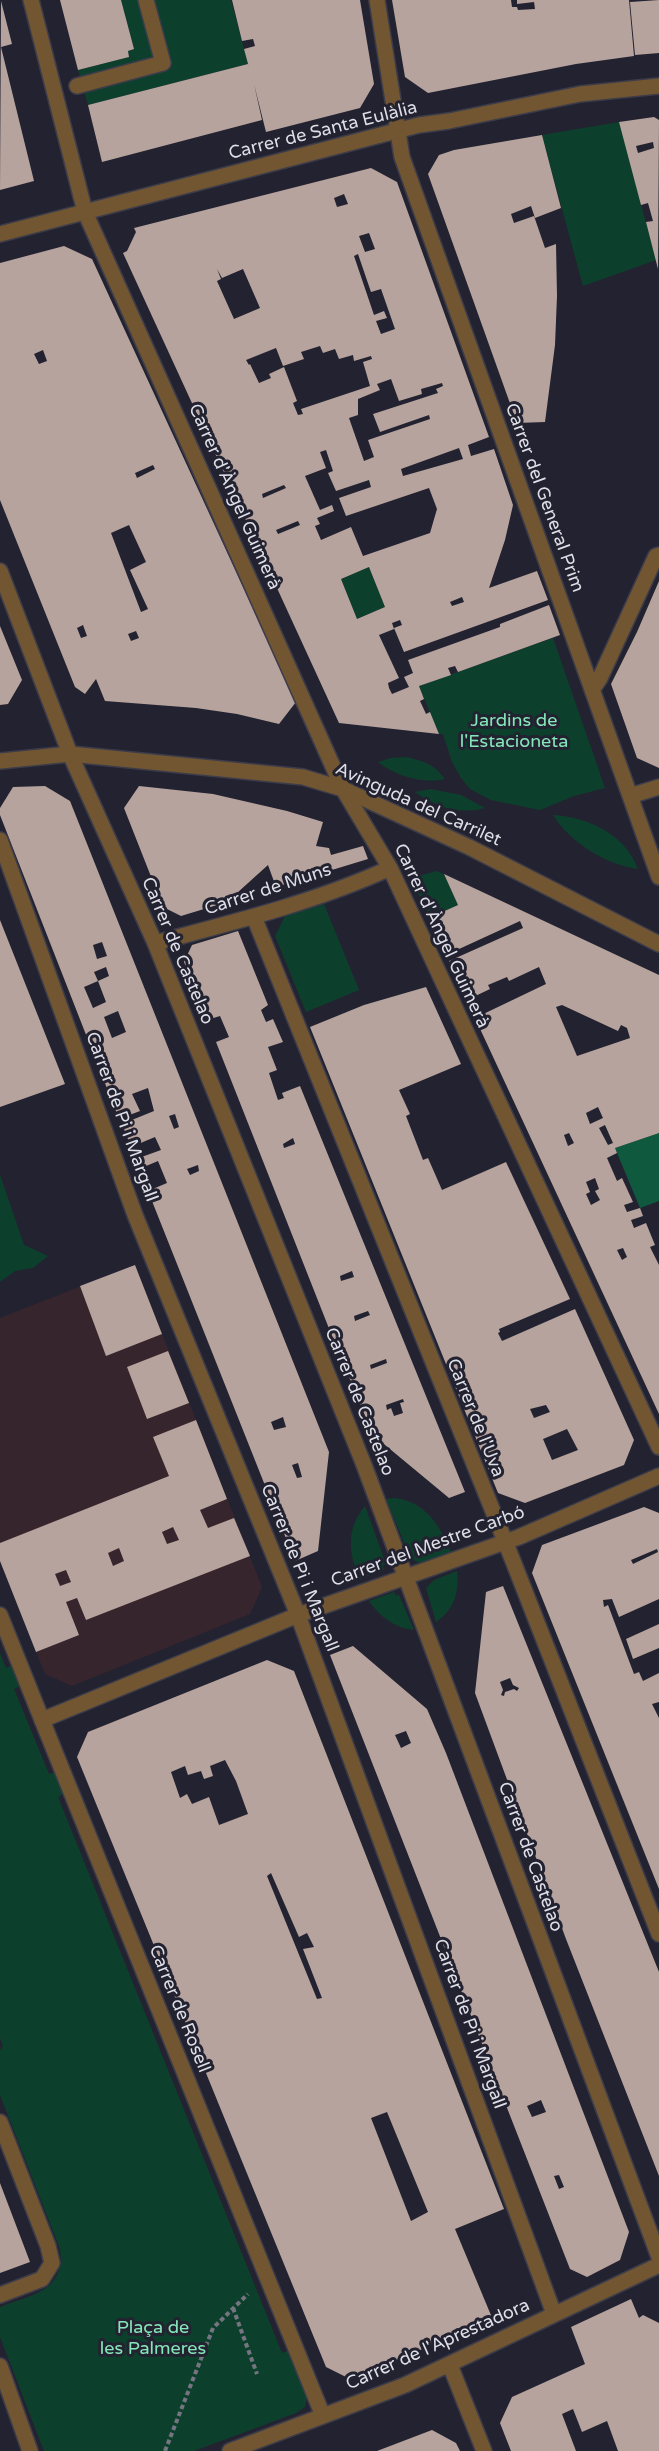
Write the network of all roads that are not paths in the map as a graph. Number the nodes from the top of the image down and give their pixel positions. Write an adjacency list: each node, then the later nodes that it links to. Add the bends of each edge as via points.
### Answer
1 (31, 0): 7 (street, Carrer d'Àngel Guimerà)
2 (146, 0): 4 (street, via 163,63)
3 (377, 0): 6 (street, Carrer del General Prim)
4 (77, 86)
5 (659, 86): 6 (street, Carrer de Santa Eulàlia, via 580,94)
6 (398, 131): 7 (street, Carrer de Santa Eulàlia); 11 (street, Carrer del General Prim, via 410,181)
7 (85, 212): 8 (street, Carrer de Santa Eulàlia); 15 (street, Carrer d'Àngel Guimerà)
8 (0, 234)
9 (659, 555): 11 (street)
10 (0, 571): 12 (street, Carrer de Castelao)
11 (592, 690): 16 (street, Carrer del General Prim)
12 (70, 754): 13 (street, Avinguda del Carrilet); 15 (street, Avinguda del Carrilet, via 303,777); 21 (street, Carrer de Castelao)
13 (0, 761)
14 (659, 787): 16 (street)
15 (343, 789): 18 (street, Carrer d'Àngel Guimerà); 22 (street, Avinguda del Carrilet)
16 (630, 796): 19 (street, Carrer del General Prim)
17 (0, 840): 27 (street, Carrer de Pi i Margall, via 135,1215)
18 (390, 868): 20 (street, Carrer de Muns); 23 (street, Carrer d'Àngel Guimerà)
19 (659, 877)
20 (254, 917): 21 (street, Carrer de Muns); 25 (street, Carrer de l'Uva)
21 (155, 943): 26 (street, Carrer de Castelao)
22 (659, 944)
23 (659, 1447)
24 (659, 1476): 25 (street, Carrer del Mestre Carbó)
25 (504, 1542): 26 (street, Carrer del Mestre Carbó); 30 (street, Carrer de l'Uva)
26 (405, 1576): 27 (street, Carrer del Mestre Carbó); 32 (street, Carrer de Castelao)
27 (298, 1615): 29 (street, Carrer del Mestre Carbó); 35 (street, Carrer de Pi i Margall)
28 (0, 1616): 29 (street, Carrer de Rosell)
29 (42, 1720): 38 (street, Carrer de Rosell)
30 (659, 1934)
31 (0, 2122): 34 (street, via 52,2263 42,2279)
32 (659, 2256)
33 (659, 2265): 35 (street, Carrer de l'Aprestadora)
34 (0, 2295)
35 (554, 2314): 36 (street, Carrer de l'Aprestadora)
36 (450, 2365): 38 (street, Carrer de l'Aprestadora); 41 (street)
37 (0, 2367): 39 (street)
38 (323, 2416): 40 (street, Carrer de l'Aprestadora)
39 (30, 2451)
40 (230, 2451)
41 (484, 2451)

